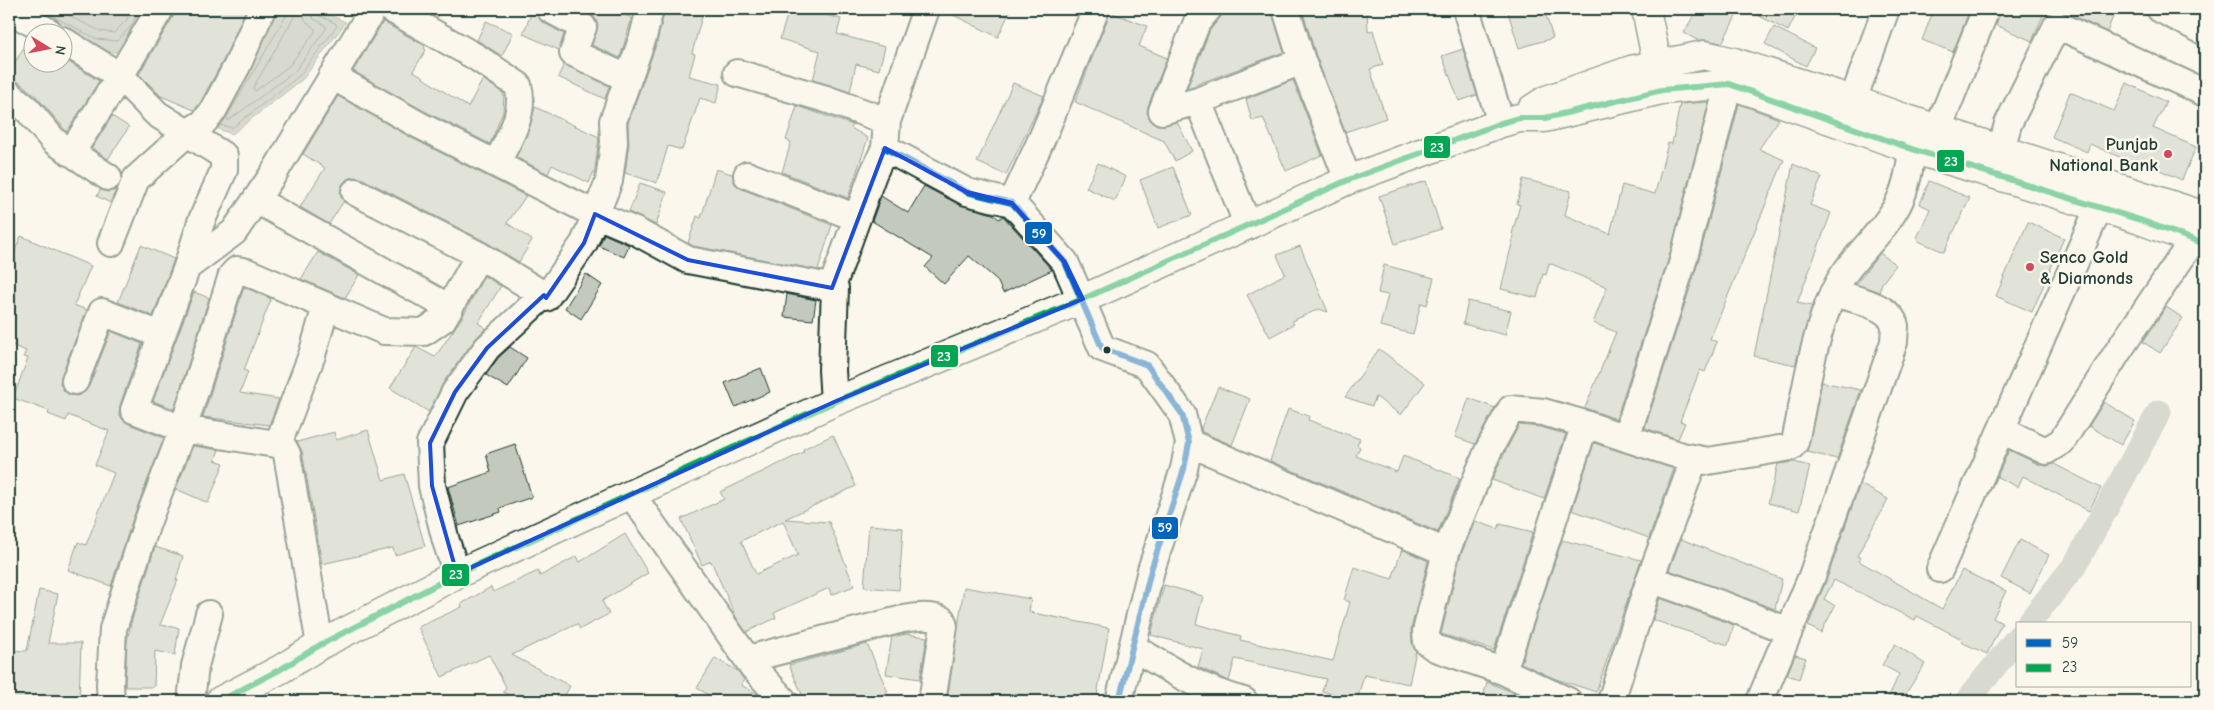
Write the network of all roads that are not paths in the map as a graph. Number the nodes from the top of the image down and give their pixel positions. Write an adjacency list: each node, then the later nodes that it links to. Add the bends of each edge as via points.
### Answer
1 (160, 9): 23 (street)
2 (262, 9): 34 (street, via 213,111)
3 (373, 9): 24 (street)
4 (391, 9): 39 (street, via 518,85 522,99 520,116)
5 (550, 9): 26 (street, via 583,27 573,54)
6 (650, 9): 26 (street)
7 (926, 9): 32 (street)
8 (1096, 9): 45 (street)
9 (1208, 9): 30 (street, via 1197,22 1162,111)
10 (1286, 9): 20 (street)
11 (1466, 9): 31 (street)
12 (1646, 9): 25 (main road)
13 (1886, 9): 29 (street)
14 (1986, 9): 33 (street)
15 (9, 10): 17 (street)
16 (2174, 12): 18 (street)
17 (31, 22)
18 (2205, 32)
19 (72, 46): 23 (street)
20 (1302, 61): 30 (street); 42 (street)
21 (737, 73): 32 (street, via 826,98)
22 (1731, 73): 25 (main road, via 1704,55); 29 (main road); 36 (main road); 67 (street, via 1682,260)
23 (120, 76): 34 (street, via 157,114); 38 (street)
24 (332, 76): 39 (street, via 419,126); 44 (street)
25 (1660, 77): 31 (main road, via 1632,70 1546,100)
26 (627, 78): 47 (street, via 613,121 614,142 608,181)
27 (9, 94): 38 (street, via 27,109 54,141)
28 (2205, 94): 37 (street, via 2057,25 2008,124)
29 (1852, 100): 33 (main road)
30 (1198, 101): 50 (street)
31 (1510, 120): 42 (main road)
32 (886, 121): 35 (street)
33 (1938, 129): 37 (main road)
34 (187, 134): 52 (street, via 136,179); 54 (street, via 224,156 224,170 201,222)
35 (885, 148): 45 (street, via 967,192); 49 (street)
36 (1912, 149): 46 (main road); 56 (street, via 1911,165 1895,211 1850,264)
37 (2001, 150): 48 (main road)
38 (71, 153): 41 (street)
39 (496, 164): 47 (street)
40 (747, 175): 49 (street)
41 (108, 177)
42 (1348, 180): 50 (main road)
43 (355, 192): 53 (street)
44 (256, 200): 54 (street, via 234,232); 60 (street)
45 (1012, 203): 58 (street, via 1065,262)
46 (2099, 207): 51 (main road); 66 (street)
47 (595, 214): 55 (street, via 688,260); 57 (street, via 584,243 546,298)
48 (2205, 216)
49 (857, 218): 55 (street, via 832,287)
50 (1248, 226): 58 (main road)
51 (2199, 242): 66 (street, via 2117,353 2062,441 2046,451)
52 (111, 243)
53 (479, 255): 57 (street); 60 (street)
54 (187, 267): 61 (street)
55 (835, 288): 63 (street)
56 (1833, 293): 70 (street, via 1823,318 1795,442 1790,447 1708,461); 77 (street, via 1877,307 1888,314 1895,325 1894,342 1812,576)
57 (544, 295): 74 (street, via 487,348 455,392 430,443 432,486)
58 (1083, 299): 63 (main road); 68 (street, via 1102,348 1146,365 1182,414)
59 (326, 306): 60 (street, via 384,331 424,332 443,319); 65 (street, via 237,270 232,275); 69 (street, via 312,355)
60 (450, 308)
61 (162, 335): 62 (street, via 102,312); 65 (street, via 134,410)
62 (75, 380)
63 (834, 402): 71 (main road)
64 (1585, 424): 67 (street); 72 (street, via 1543,412 1511,409 1488,451); 81 (street)
65 (183, 429): 69 (street); 83 (street, via 147,523 113,629)
66 (2001, 430): 73 (street)
67 (1626, 438): 70 (street)
68 (1189, 443): 72 (street); 79 (street, via 1184,469 1151,570)
69 (278, 444): 78 (street, via 287,454)
70 (1694, 460): 75 (street)
71 (631, 494): 74 (main road); 80 (street)
72 (1446, 552): 81 (street, via 1426,632 1427,642 1435,648)
73 (1940, 569)
74 (457, 574): 78 (main road)
75 (1650, 579): 77 (street); 91 (street)
76 (209, 614): 84 (street, via 195,666)
77 (1788, 631): 92 (street)
78 (320, 645): 85 (main road)
79 (1133, 647): 88 (street); 89 (street, via 1188,681)
80 (748, 659): 86 (street); 87 (street, via 903,619 937,618 944,626)
81 (1503, 671): 82 (street)
82 (1542, 696): 90 (street)
83 (111, 701)
84 (190, 701)
85 (220, 701)
86 (784, 701)
87 (932, 701)
88 (1120, 701)
89 (1244, 701)
90 (1568, 701)
91 (1611, 701)
92 (1760, 701)

